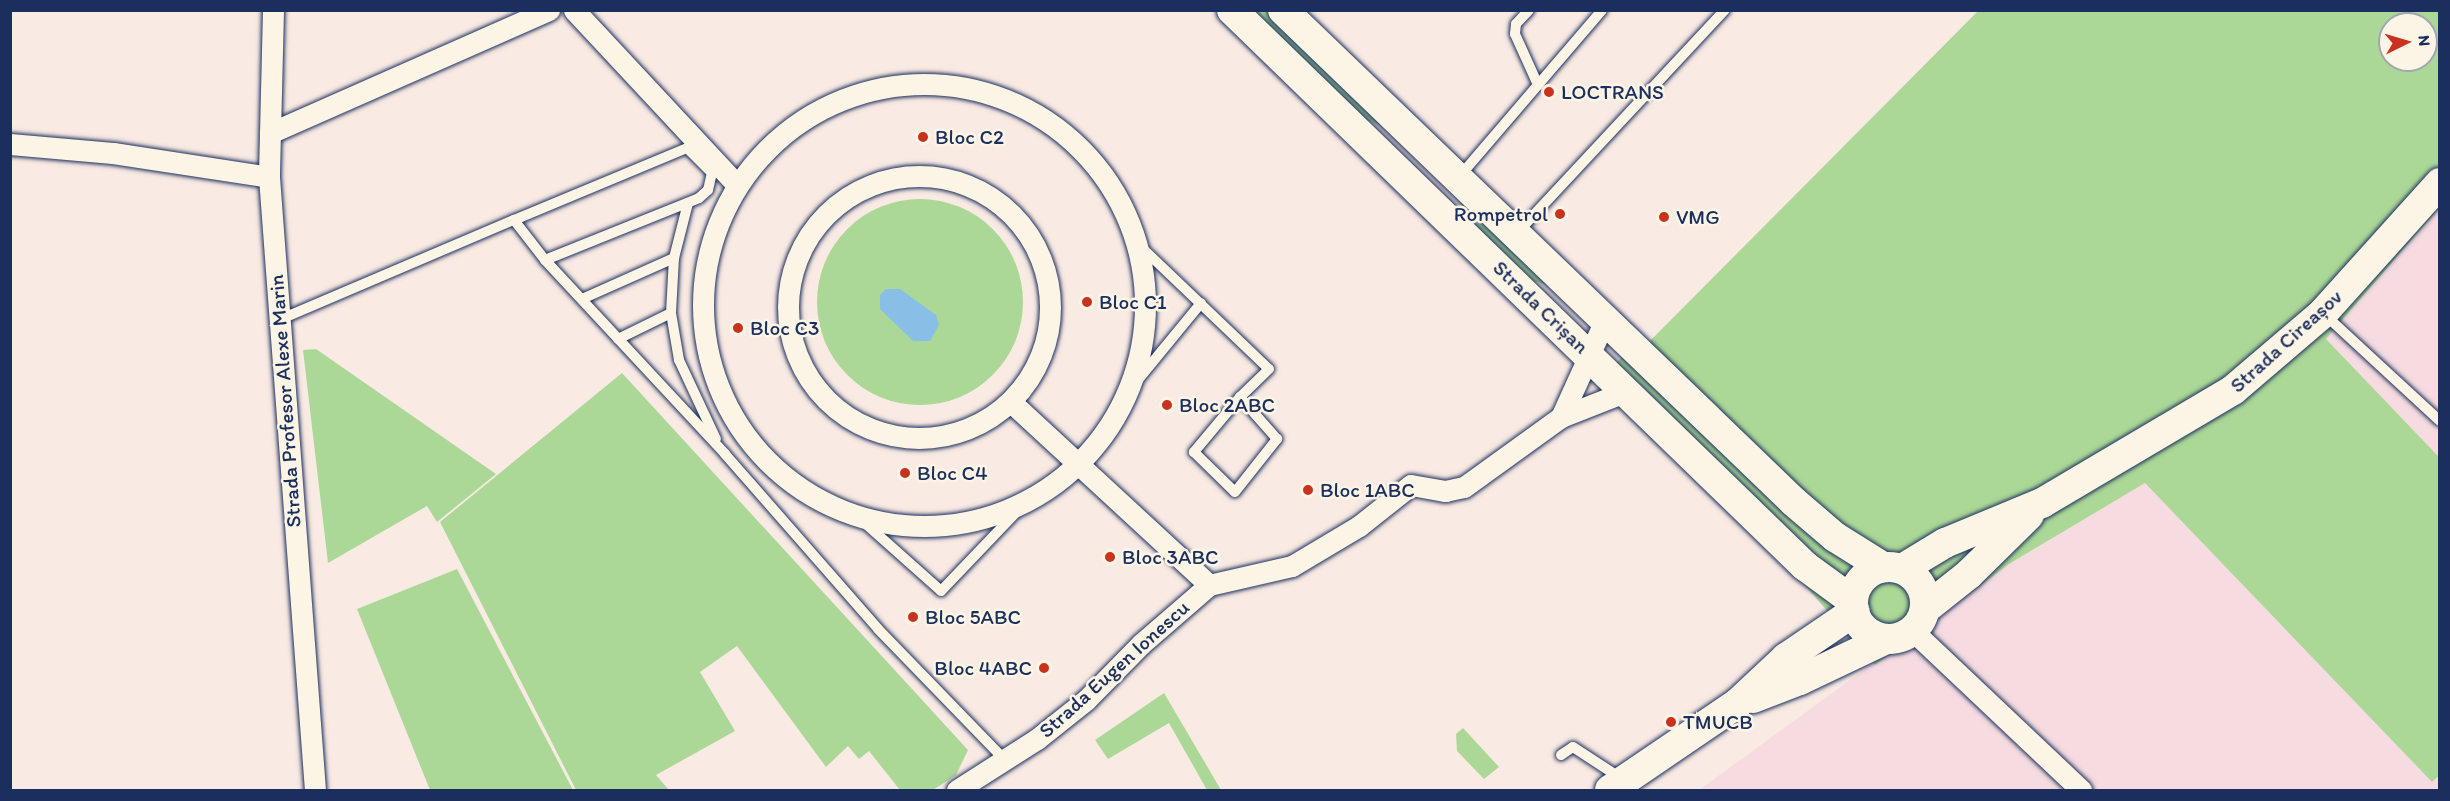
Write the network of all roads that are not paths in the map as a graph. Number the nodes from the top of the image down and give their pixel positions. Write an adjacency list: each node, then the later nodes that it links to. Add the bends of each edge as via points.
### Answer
1 (273, 10): 10 (street, Strada Profesor Alexe Marin)
2 (549, 10): 10 (street)
3 (574, 10): 12 (street)
4 (1232, 10): 30 (main road, Strada Crișan)
5 (1283, 10): 14 (main road, Strada Crișan)
6 (1529, 10): 9 (lane, via 1516,24 1515,34)
7 (1602, 10): 9 (lane)
8 (1725, 10): 19 (lane)
9 (1538, 85): 14 (lane)
10 (270, 134): 13 (street, Strada Profesor Alexe Marin)
11 (10, 144): 13 (street, via 112,153)
12 (716, 171): 16 (street); 17 (lane, via 708,190); 18 (lane, via 687,148)
13 (269, 177): 27 (street, Strada Profesor Alexe Marin)
14 (1458, 177): 19 (main road, Strada Crișan)
15 (2439, 183): 26 (main road, Strada Cireașov)
16 (737, 186): 20 (street, via 778,139 811,113 859,92 910,83 962,86 1012,101 1062,131 1090,158 1118,198); 41 (street, via 711,243 702,305 711,368 737,425 778,473 816,499)
17 (688, 202): 21 (lane); 22 (lane)
18 (514, 220): 22 (lane); 27 (lane)
19 (1516, 234): 28 (main road, Strada Crișan)
20 (1137, 243): 24 (lane); 32 (street, via 1145,319)
21 (674, 258): 23 (lane); 25 (lane)
22 (545, 260): 23 (lane)
23 (582, 299): 29 (lane)
24 (1201, 303): 32 (lane); 33 (lane, via 1269,369)
25 (671, 313): 29 (lane); 37 (lane, via 679,360 697,405)
26 (2323, 313): 36 (lane); 40 (main road, Strada Cireașov, via 2260,369 2202,411)
27 (278, 320): 50 (street, Strada Profesor Alexe Marin)
28 (1605, 322): 30 (street); 42 (main road, Strada Crișan, via 1794,502 1835,537)
29 (618, 339): 37 (lane)
30 (1588, 352): 31 (main road, Strada Crișan); 35 (street)
31 (1627, 392): 35 (street, Strada Eugen Ionescu); 44 (main road, Strada Crișan, via 1817,577)
32 (1128, 393): 38 (street, via 1106,431)
33 (1240, 397): 33 (lane, via 1277,440 1235,492 1194,452)
34 (1011, 402): 34 (street, via 1031,375 1045,344 1050,310 1047,276 1015,217 984,192 947,178 918,176 870,184 837,204 810,232 793,266 787,304 792,342 799,359 831,406 864,427 912,438 941,437 979,425); 38 (street, Strada Eugen Ionescu)
35 (1561, 417): 43 (street, Strada Eugen Ionescu, via 1464,487 1444,491 1411,485 1359,526 1292,566)
36 (2439, 421)
37 (725, 454): 48 (lane, via 878,629)
38 (1078, 465): 39 (street); 43 (street, Strada Eugen Ionescu)
39 (1026, 502): 41 (street, via 972,522 915,527); 41 (lane, via 941,591)
40 (2042, 502): 42 (main road, Strada Cireașov); 45 (main road, Strada Cireașov)
41 (858, 517)
42 (1893, 568): 44 (main road, via 1863,579); 45 (main road, via 1921,585)
43 (1209, 585): 48 (street, Strada Eugen Ionescu, via 1141,644 1086,700)
44 (1854, 606): 45 (main road, via 1866,630); 46 (main road, Strada Cireașov, via 1786,658)
45 (1908, 626): 46 (main road, Strada Cireașov, via 1800,680); 52 (street)
46 (1738, 703): 49 (main road, Strada Cireașov)
47 (1561, 755): 49 (lane, via 1573,747)
48 (1005, 760): 51 (street, Strada Eugen Ionescu)
49 (1617, 786)
50 (315, 790)
51 (957, 790)
52 (2081, 790)

